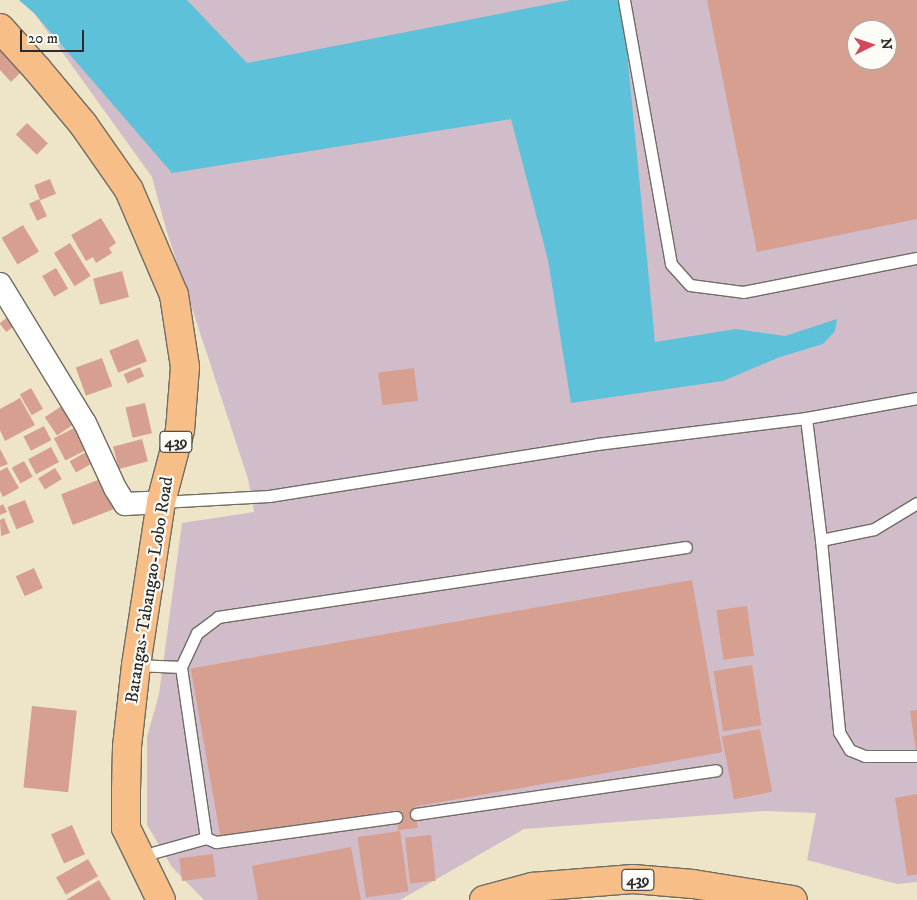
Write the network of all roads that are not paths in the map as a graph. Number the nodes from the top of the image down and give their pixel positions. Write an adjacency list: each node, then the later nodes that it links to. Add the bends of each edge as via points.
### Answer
1 (624, 0): 3 (lane, via 671,264 690,285 743,292)
2 (0, 28): 7 (main road, Batangas-Tabangao-Lobo Road / 439, via 83,124 129,190 174,295 185,367 180,430)
3 (917, 258)
4 (0, 284): 7 (street, via 85,423 125,504)
5 (917, 398): 6 (lane)
6 (806, 418): 7 (lane, via 597,444 269,496); 9 (lane)
7 (161, 502): 11 (main road, Batangas-Tabangao-Lobo Road / 439)
8 (917, 502): 9 (lane, via 874,529)
9 (820, 540): 13 (lane, via 839,732 850,750 865,756)
10 (686, 547): 12 (lane, via 218,617 197,633)
11 (136, 665): 12 (lane); 18 (main road, Batangas-Tabangao-Lobo Road / 439, via 127,747 126,828)
12 (181, 667): 17 (lane)
13 (917, 756)
14 (716, 770): 15 (lane)
15 (416, 814)
16 (396, 817): 17 (lane, via 216,842)
17 (206, 838): 18 (lane)
18 (138, 857): 19 (main road, Batangas-Tabangao-Lobo Road / 439)
19 (161, 900)
20 (484, 900): 21 (main road, 439, via 532,887 633,879 693,884)
21 (793, 900)

